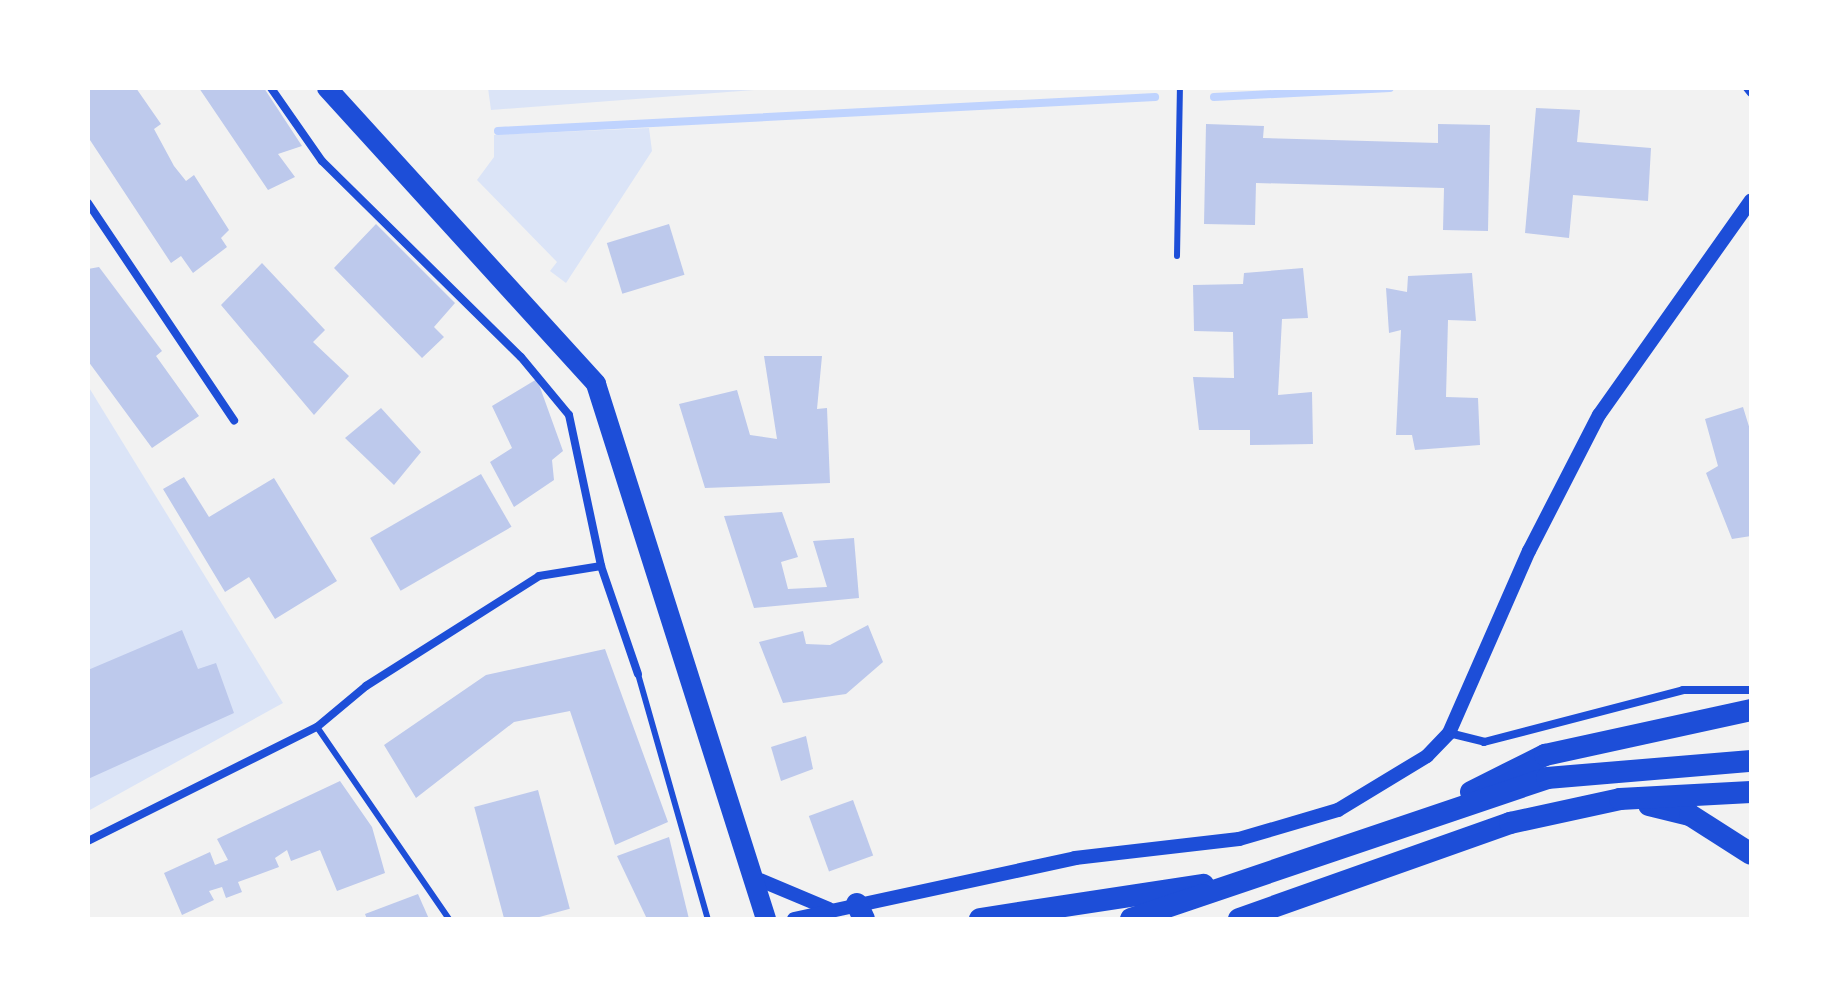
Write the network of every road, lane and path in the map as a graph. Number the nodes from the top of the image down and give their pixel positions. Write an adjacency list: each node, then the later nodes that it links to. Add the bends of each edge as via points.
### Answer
1 (271, 88): 10 (street, via 322,161 521,357 569,415)
2 (327, 88): 22 (main road, via 596,384)
3 (1180, 88): 8 (lane)
4 (1747, 88): 5 (street)
5 (1751, 93)
6 (1751, 200): 15 (street, via 1599,415 1529,551)
7 (88, 203): 9 (street)
8 (1177, 256)
9 (234, 420)
10 (601, 566): 11 (street); 14 (street, via 539,576 366,686)
11 (638, 674): 27 (lane)
12 (1751, 690): 15 (street, via 1683,690 1484,742)
13 (1751, 710): 19 (highway, via 1545,755)
14 (317, 727): 20 (street); 26 (lane)
15 (1449, 733): 25 (street, via 1386,785 1338,810 1239,839 1075,858)
16 (1751, 761): 19 (highway, via 1547,778)
17 (1751, 792): 18 (highway)
18 (1620, 799): 21 (highway, via 1690,815); 32 (highway, via 1510,823)
19 (1436, 814): 23 (highway)
20 (88, 841)
21 (1751, 854)
22 (755, 878): 24 (street); 28 (main road)
23 (1232, 883): 30 (highway, via 1065,901); 31 (highway)
24 (833, 910): 25 (street); 29 (street)
25 (860, 912)
26 (449, 919)
27 (708, 919)
28 (766, 919)
29 (794, 919)
30 (980, 919)
31 (1131, 919)
32 (1239, 919)

